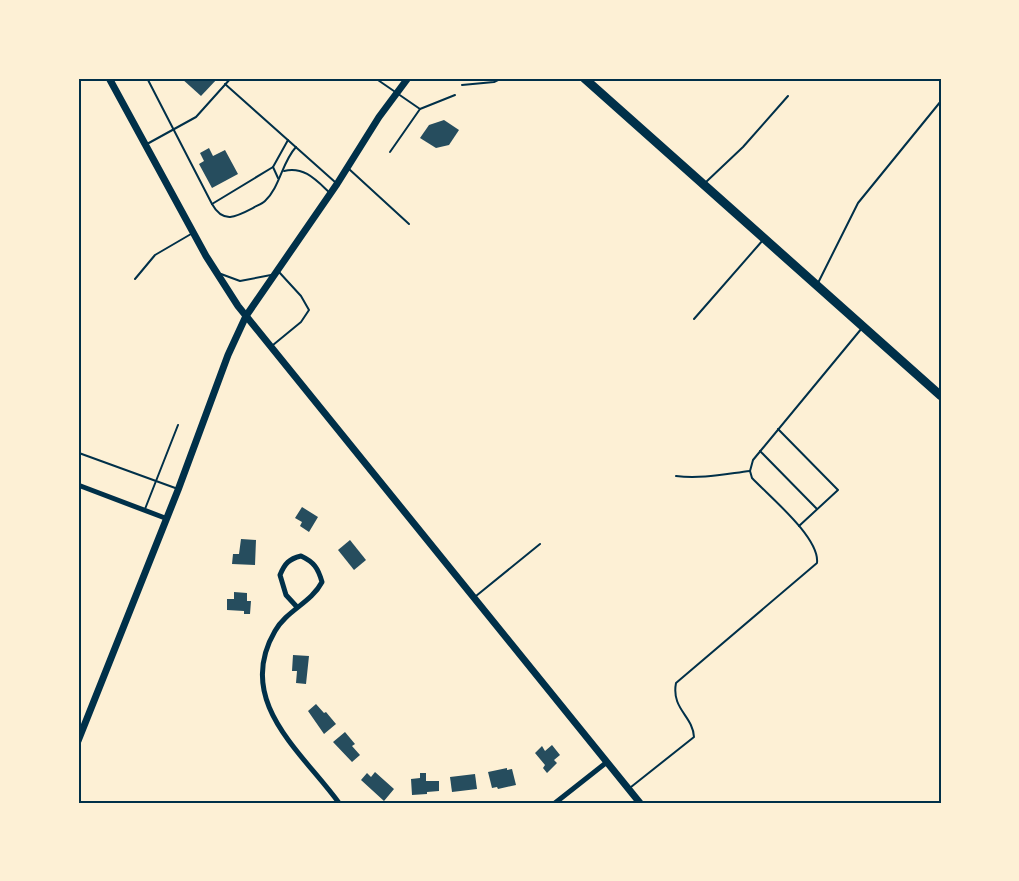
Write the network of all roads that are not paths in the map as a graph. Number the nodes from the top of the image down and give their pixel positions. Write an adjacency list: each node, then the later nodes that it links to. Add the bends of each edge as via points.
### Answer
1 (109, 78): 17 (street)
2 (147, 78): 15 (lane)
3 (231, 78): 8 (lane)
4 (375, 78): 10 (lane)
5 (408, 78): 10 (street)
6 (502, 78): 9 (lane)
7 (584, 78): 25 (highway)
8 (225, 84): 15 (lane, via 196,117); 16 (lane)
9 (462, 85)
10 (397, 93): 14 (lane); 21 (street)
11 (455, 95): 14 (lane)
12 (788, 96): 25 (lane)
13 (941, 101): 34 (lane, via 858,203)
14 (420, 109): 19 (lane)
15 (174, 129): 17 (lane); 27 (lane)
16 (288, 140): 18 (lane); 20 (lane)
17 (145, 145): 29 (street)
18 (296, 147): 22 (lane, via 285,161); 24 (lane)
19 (390, 152)
20 (273, 167): 23 (lane); 27 (lane)
21 (347, 168): 24 (street); 28 (lane)
22 (284, 171): 23 (lane); 26 (lane, via 304,171)
23 (278, 179): 27 (lane, via 265,201 236,217 222,215)
24 (337, 184): 26 (street)
25 (704, 184): 30 (highway)
26 (331, 193): 32 (street)
27 (212, 204)
28 (409, 224)
29 (194, 233): 31 (street); 33 (lane, via 155,255)
30 (765, 238): 34 (highway); 36 (lane)
31 (217, 273): 32 (lane, via 240,281); 35 (street)
32 (275, 273): 35 (street); 38 (lane, via 293,285 309,310)
33 (135, 279)
34 (817, 285): 37 (highway)
35 (246, 316): 38 (street); 48 (street)
36 (694, 319)
37 (863, 326): 39 (highway); 41 (lane)
38 (270, 348): 54 (street)
39 (941, 396)
40 (178, 425): 46 (lane)
41 (778, 429): 42 (lane); 49 (lane, via 838,490)
42 (760, 451): 44 (lane); 49 (lane)
43 (79, 453): 46 (lane)
44 (750, 471): 45 (lane); 52 (lane, via 752,478)
45 (676, 476)
46 (156, 482): 48 (lane); 50 (lane)
47 (78, 485): 50 (street)
48 (178, 490): 51 (street)
49 (817, 509): 52 (lane)
50 (145, 511): 51 (street)
51 (165, 518): 56 (street)
52 (799, 526): 58 (lane, via 810,538 818,555 817,563 676,683 678,706 694,737)
53 (540, 543): 54 (lane)
54 (473, 597): 57 (street)
55 (297, 607): 55 (street, via 316,593 322,582 313,562 301,556 285,563 280,575 286,595); 59 (street, via 281,622 265,653 265,698 292,747)
56 (78, 741)
57 (607, 762): 58 (street); 60 (street)
58 (629, 789): 61 (street)
59 (339, 803)
60 (555, 803)
61 (640, 803)

